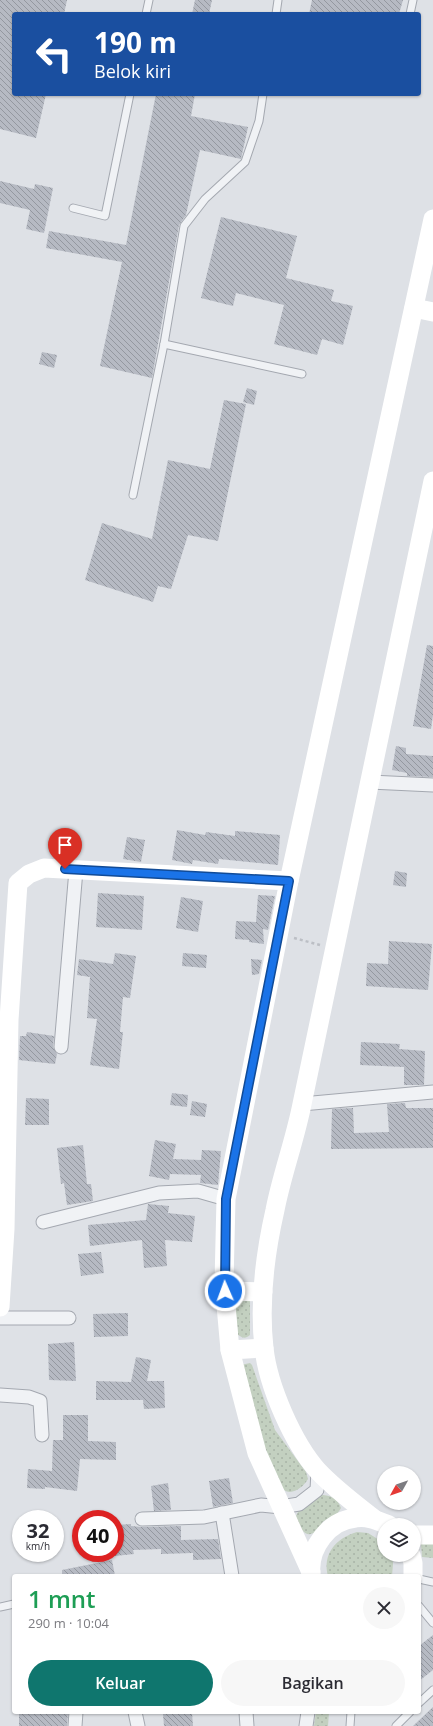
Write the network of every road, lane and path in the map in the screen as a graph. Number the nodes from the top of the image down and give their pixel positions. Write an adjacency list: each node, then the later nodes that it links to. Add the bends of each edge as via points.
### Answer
1 (149, 0): 4 (lane)
2 (278, 0): 5 (lane)
3 (413, 0): 6 (lane)
4 (146, 12)
5 (276, 12)
6 (410, 12)
7 (130, 96): 9 (lane, via 105,216)
8 (263, 96): 13 (lane, via 245,162 204,198 184,226)
9 (73, 208)
10 (433, 218): 11 (street)
11 (414, 308): 12 (street); 20 (street)
12 (433, 312)
13 (164, 344): 14 (lane); 16 (lane)
14 (302, 374)
15 (433, 481): 17 (street)
16 (133, 495)
17 (370, 782): 18 (street); 22 (street)
18 (433, 785)
19 (76, 870): 20 (street); 23 (street, via 44,868 29,874 18,883); 24 (street)
20 (289, 881): 21 (street)
21 (279, 929): 22 (path, via 284,935 311,943 329,944); 27 (street)
22 (337, 940): 26 (street)
23 (4, 1020): 29 (street)
24 (61, 1047)
25 (433, 1092): 26 (street)
26 (302, 1104): 31 (street, via 275,1209)
27 (226, 1199): 28 (street, via 198,1192 159,1193); 30 (street)
28 (43, 1222)
29 (2, 1229): 32 (street)
30 (225, 1291): 31 (street); 36 (street)
31 (263, 1292): 35 (street)
32 (0, 1308)
33 (0, 1318): 34 (street)
34 (69, 1318)
35 (264, 1348): 36 (street); 39 (street, via 270,1378 292,1432)
36 (230, 1350): 40 (street, via 257,1453)
37 (0, 1395): 38 (street, via 29,1397 40,1401)
38 (42, 1435)
39 (318, 1470): 40 (street, via 317,1490 299,1504); 43 (street, via 342,1494)
40 (281, 1507): 41 (street, via 261,1505); 49 (street)
41 (222, 1513): 42 (street, via 204,1517); 48 (street)
42 (142, 1519)
43 (377, 1519)
44 (377, 1521): 49 (street, via 356,1518 337,1523 322,1536 313,1553)
45 (421, 1535): 46 (street)
46 (433, 1535)
47 (413, 1562): 50 (street)
48 (232, 1574)
49 (311, 1574)
50 (413, 1574)
51 (421, 1579): 52 (lane)
52 (433, 1582)
53 (12, 1604): 54 (lane)
54 (0, 1607)
55 (421, 1608): 56 (lane)
56 (433, 1623)
57 (433, 1690): 58 (lane)
58 (421, 1701)
59 (76, 1714): 65 (street)
60 (135, 1714): 66 (street)
61 (246, 1714): 67 (street)
62 (308, 1714): 68 (street)
63 (351, 1714): 69 (lane)
64 (408, 1714): 70 (lane)
65 (76, 1726)
66 (138, 1726)
67 (247, 1726)
68 (306, 1726)
69 (350, 1726)
70 (396, 1726)

